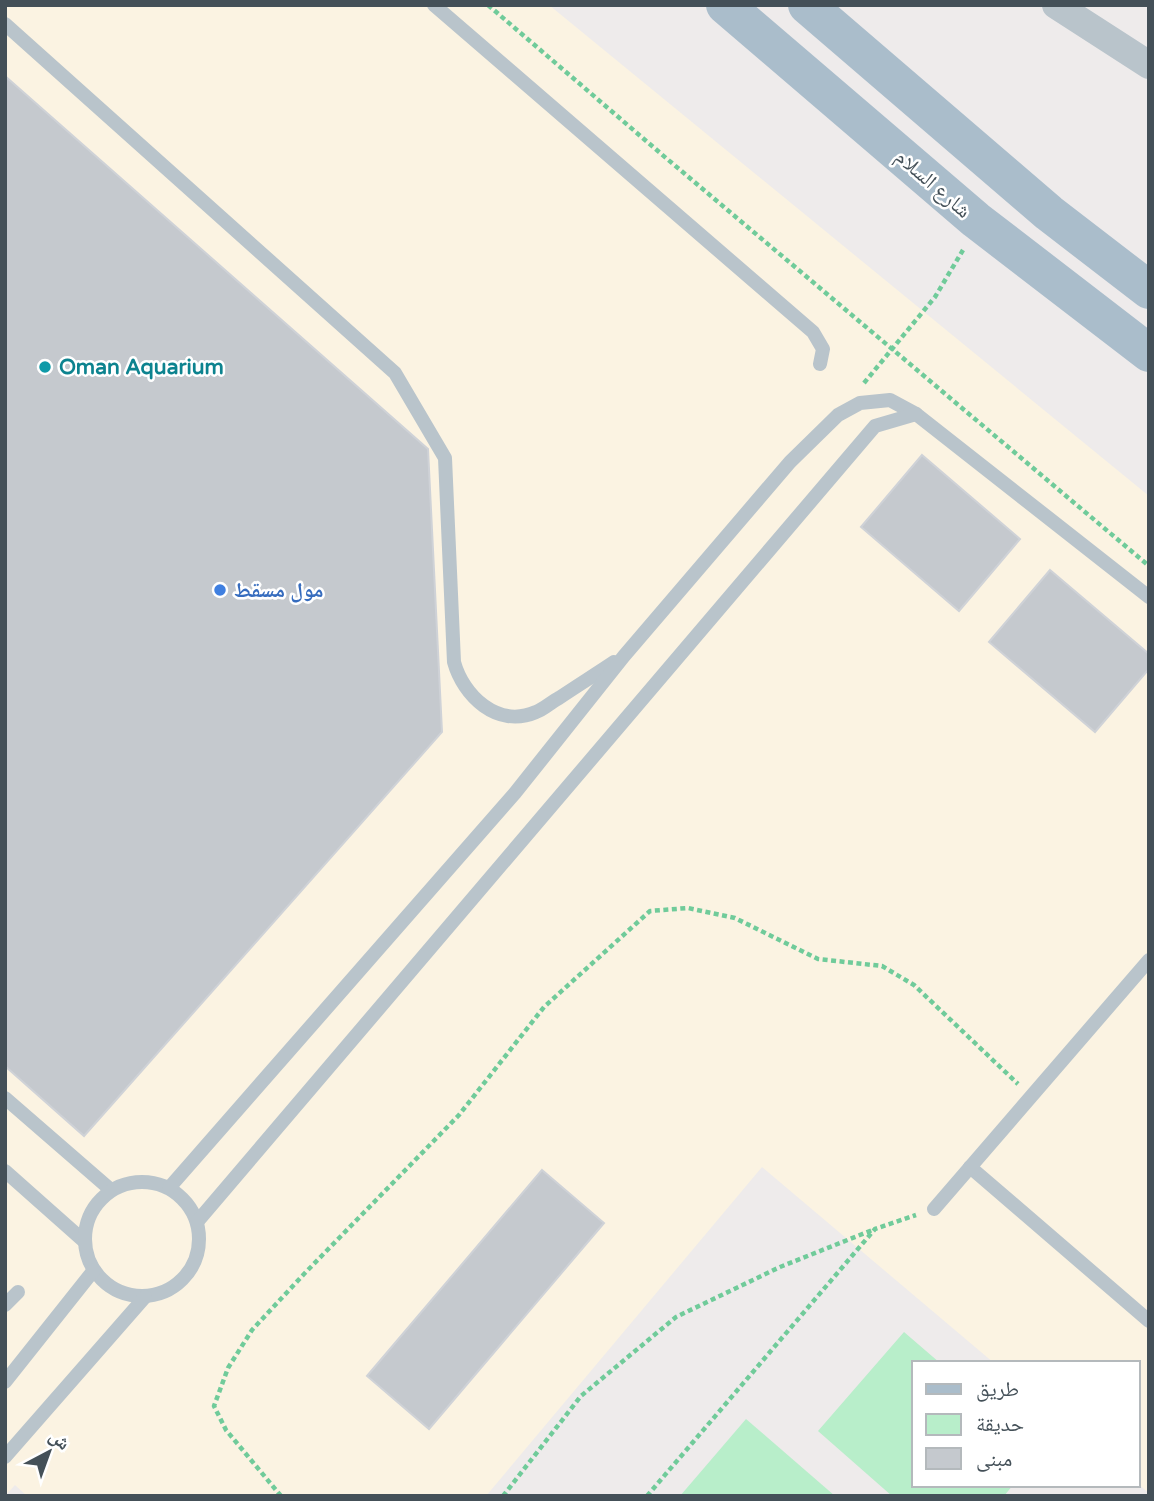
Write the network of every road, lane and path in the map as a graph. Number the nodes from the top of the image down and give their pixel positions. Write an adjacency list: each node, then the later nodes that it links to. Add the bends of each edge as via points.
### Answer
1 (434, 5): 12 (lane, via 813,332 823,349)
2 (488, 5): 10 (path)
3 (725, 5): 8 (main road, شارع السلام)
4 (807, 5): 9 (main road, via 1049,213)
5 (1056, 5): 7 (street)
6 (5, 24): 17 (lane, via 395,373 445,458 454,662 475,701 497,713 535,713)
7 (1149, 65)
8 (976, 220): 10 (path, via 935,297); 11 (main road, شارع السلام)
9 (1149, 290)
10 (892, 349): 14 (path); 15 (path)
11 (1149, 353)
12 (820, 364)
13 (915, 414): 14 (lane, via 890,400 860,402); 16 (lane); 26 (lane, via 875,426)
14 (838, 415): 17 (lane, via 790,462)
15 (1149, 566)
16 (1149, 597)
17 (624, 656): 23 (lane, via 514,793)
18 (1149, 960): 19 (lane)
19 (1031, 1096): 21 (lane); 36 (path, via 914,985 882,966 818,959 735,918 688,908 650,911 544,1007 458,1115 252,1330 228,1368 214,1406 226,1430)
20 (5, 1098): 24 (lane)
21 (970, 1167): 25 (lane); 33 (lane)
22 (5, 1171): 28 (lane)
23 (169, 1188): 24 (lane, via 140,1182); 26 (lane, via 191,1208)
24 (111, 1190): 28 (lane, via 91,1213)
25 (934, 1209): 27 (path)
26 (197, 1222): 31 (lane, via 198,1252 189,1272 173,1288)
27 (875, 1228): 37 (path, via 676,1317 581,1396); 38 (path)
28 (85, 1241): 29 (lane)
29 (94, 1270): 31 (lane, via 116,1290); 34 (lane)
30 (18, 1292): 32 (lane)
31 (145, 1297): 35 (lane)
32 (5, 1305)
33 (1149, 1321)
34 (5, 1382)
35 (5, 1457)
36 (281, 1496)
37 (503, 1496)
38 (647, 1496)

